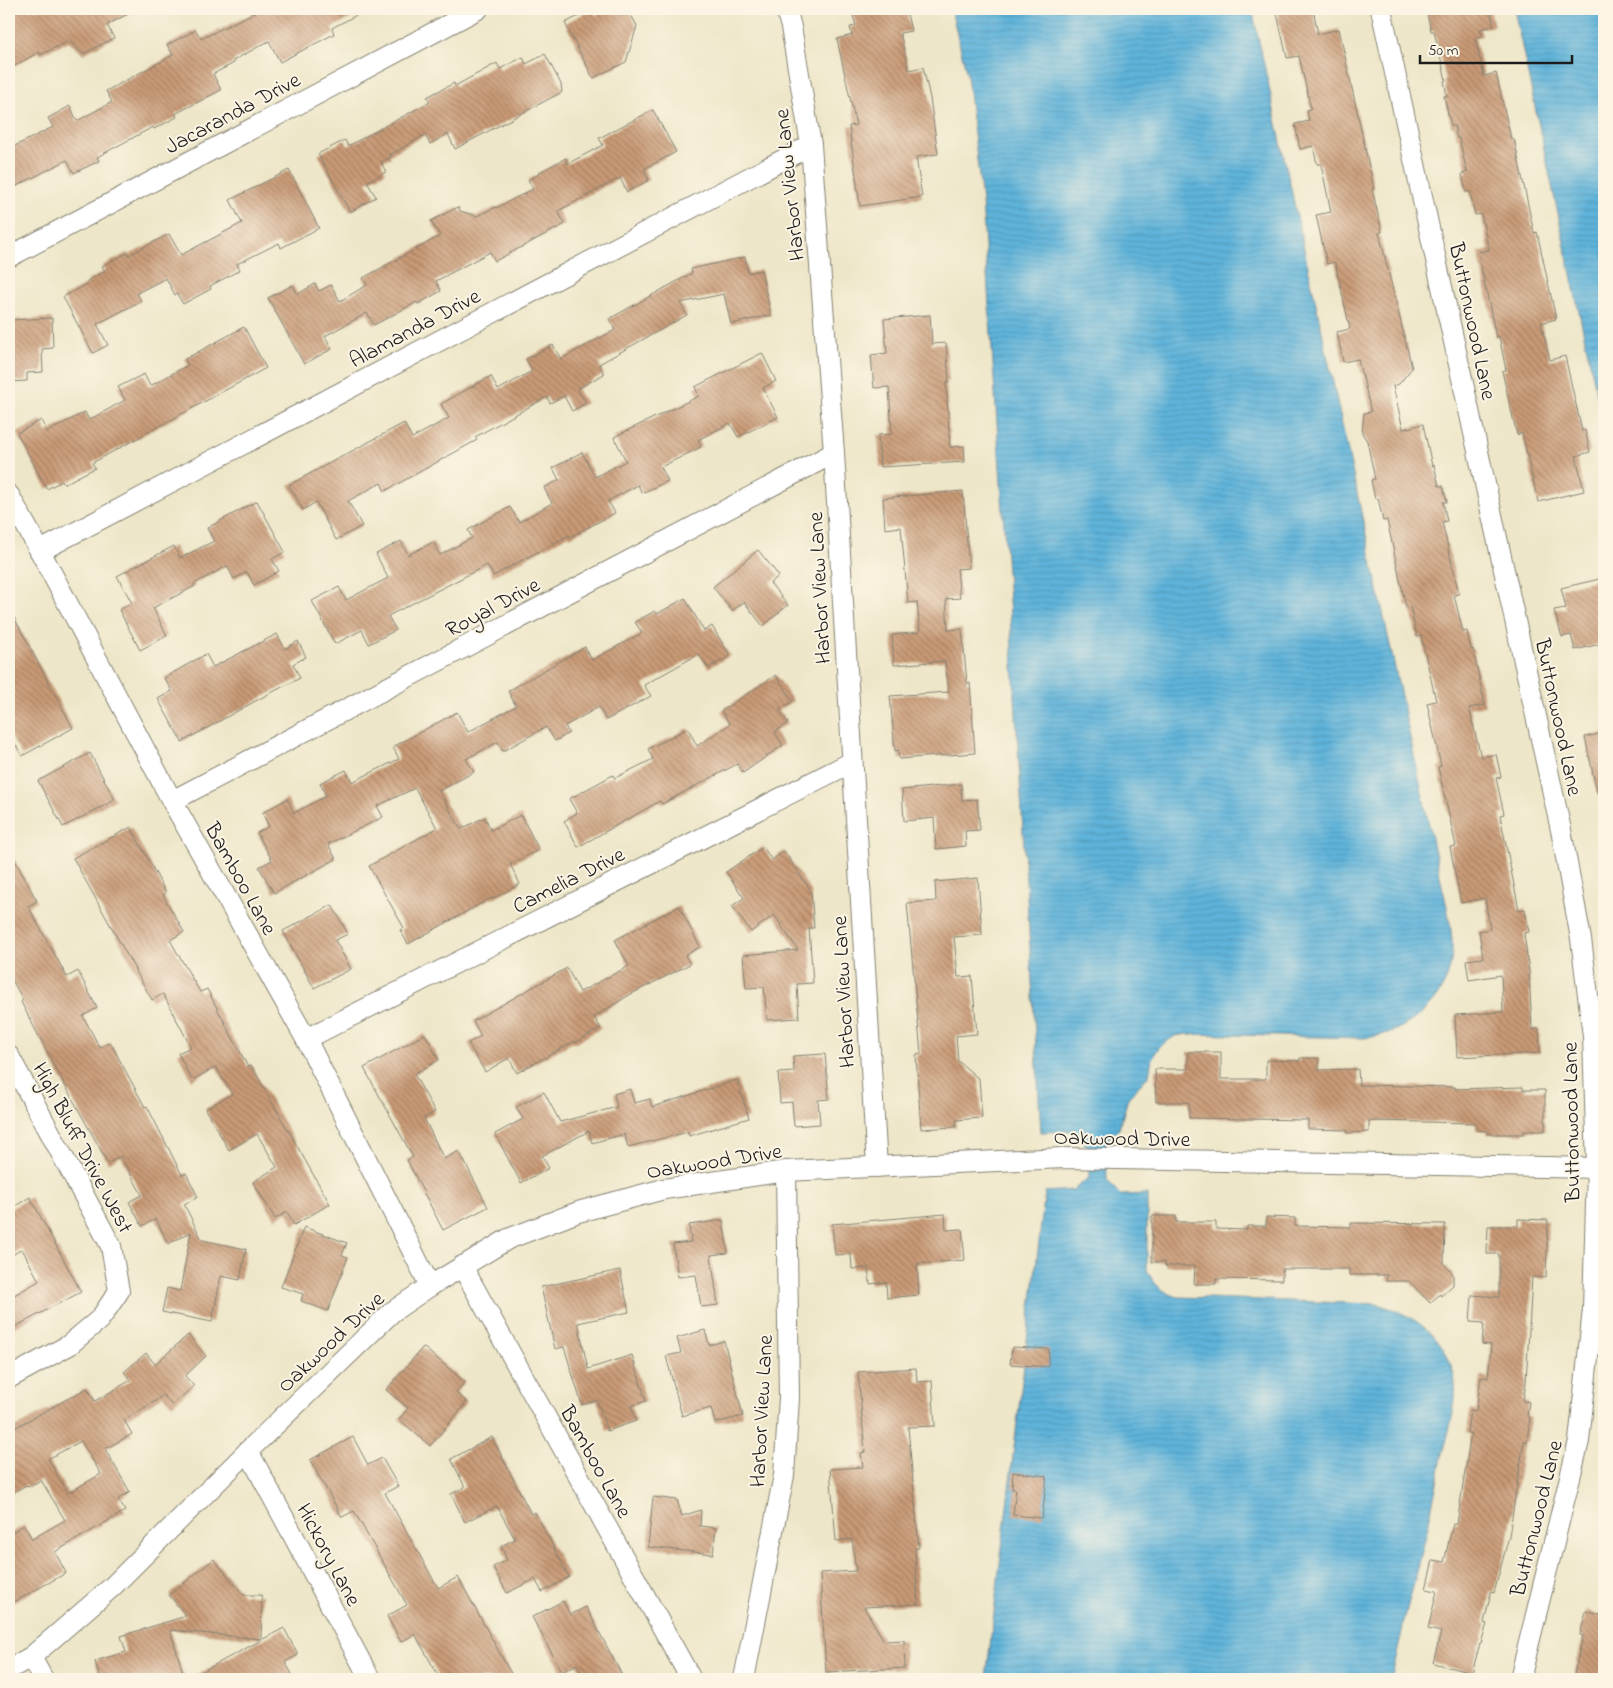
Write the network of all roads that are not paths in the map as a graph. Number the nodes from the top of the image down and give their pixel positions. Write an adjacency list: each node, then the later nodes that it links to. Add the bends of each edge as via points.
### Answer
1 (478, 9): 5 (street, Jacaranda Drive)
2 (786, 9): 4 (street, Harbor View Lane)
3 (1382, 9): 14 (street, Buttonwood Lane, via 1559,820 1580,930 1593,1036)
4 (811, 145): 6 (street, Harbor View Lane); 8 (street, Alamanda Drive)
5 (9, 257)
6 (834, 453): 9 (street, Harbor View Lane); 10 (street, Royal Drive)
7 (9, 495): 8 (street, Bamboo Lane)
8 (40, 551): 10 (street, Bamboo Lane)
9 (852, 762): 11 (street, Camelia Drive); 13 (street, Harbor View Lane)
10 (172, 801): 11 (street, Bamboo Lane)
11 (306, 1039): 17 (street, Bamboo Lane)
12 (9, 1056): 18 (street, High Bluff Drive West, via 111,1246 119,1291 100,1320 69,1345)
13 (876, 1167): 14 (street, Oakwood Drive, via 1062,1158); 15 (street, Oakwood Drive)
14 (1597, 1168): 26 (street, Buttonwood Lane, via 1593,1309 1579,1441)
15 (786, 1171): 16 (street, Oakwood Drive, via 664,1190 578,1212 508,1239); 25 (street, Harbor View Lane, via 789,1398 784,1475)
16 (462, 1266): 17 (street, Oakwood Drive); 24 (street, Bamboo Lane)
17 (430, 1286): 19 (street, Oakwood Drive, via 392,1312)
18 (9, 1378)
19 (248, 1451): 20 (street, Oakwood Drive, via 112,1587); 23 (street, Hickory Lane)
20 (32, 1656): 21 (street, Oakwood Drive); 22 (street)
21 (9, 1669)
22 (43, 1679)
23 (370, 1679)
24 (690, 1679)
25 (744, 1679)
26 (1520, 1679)

